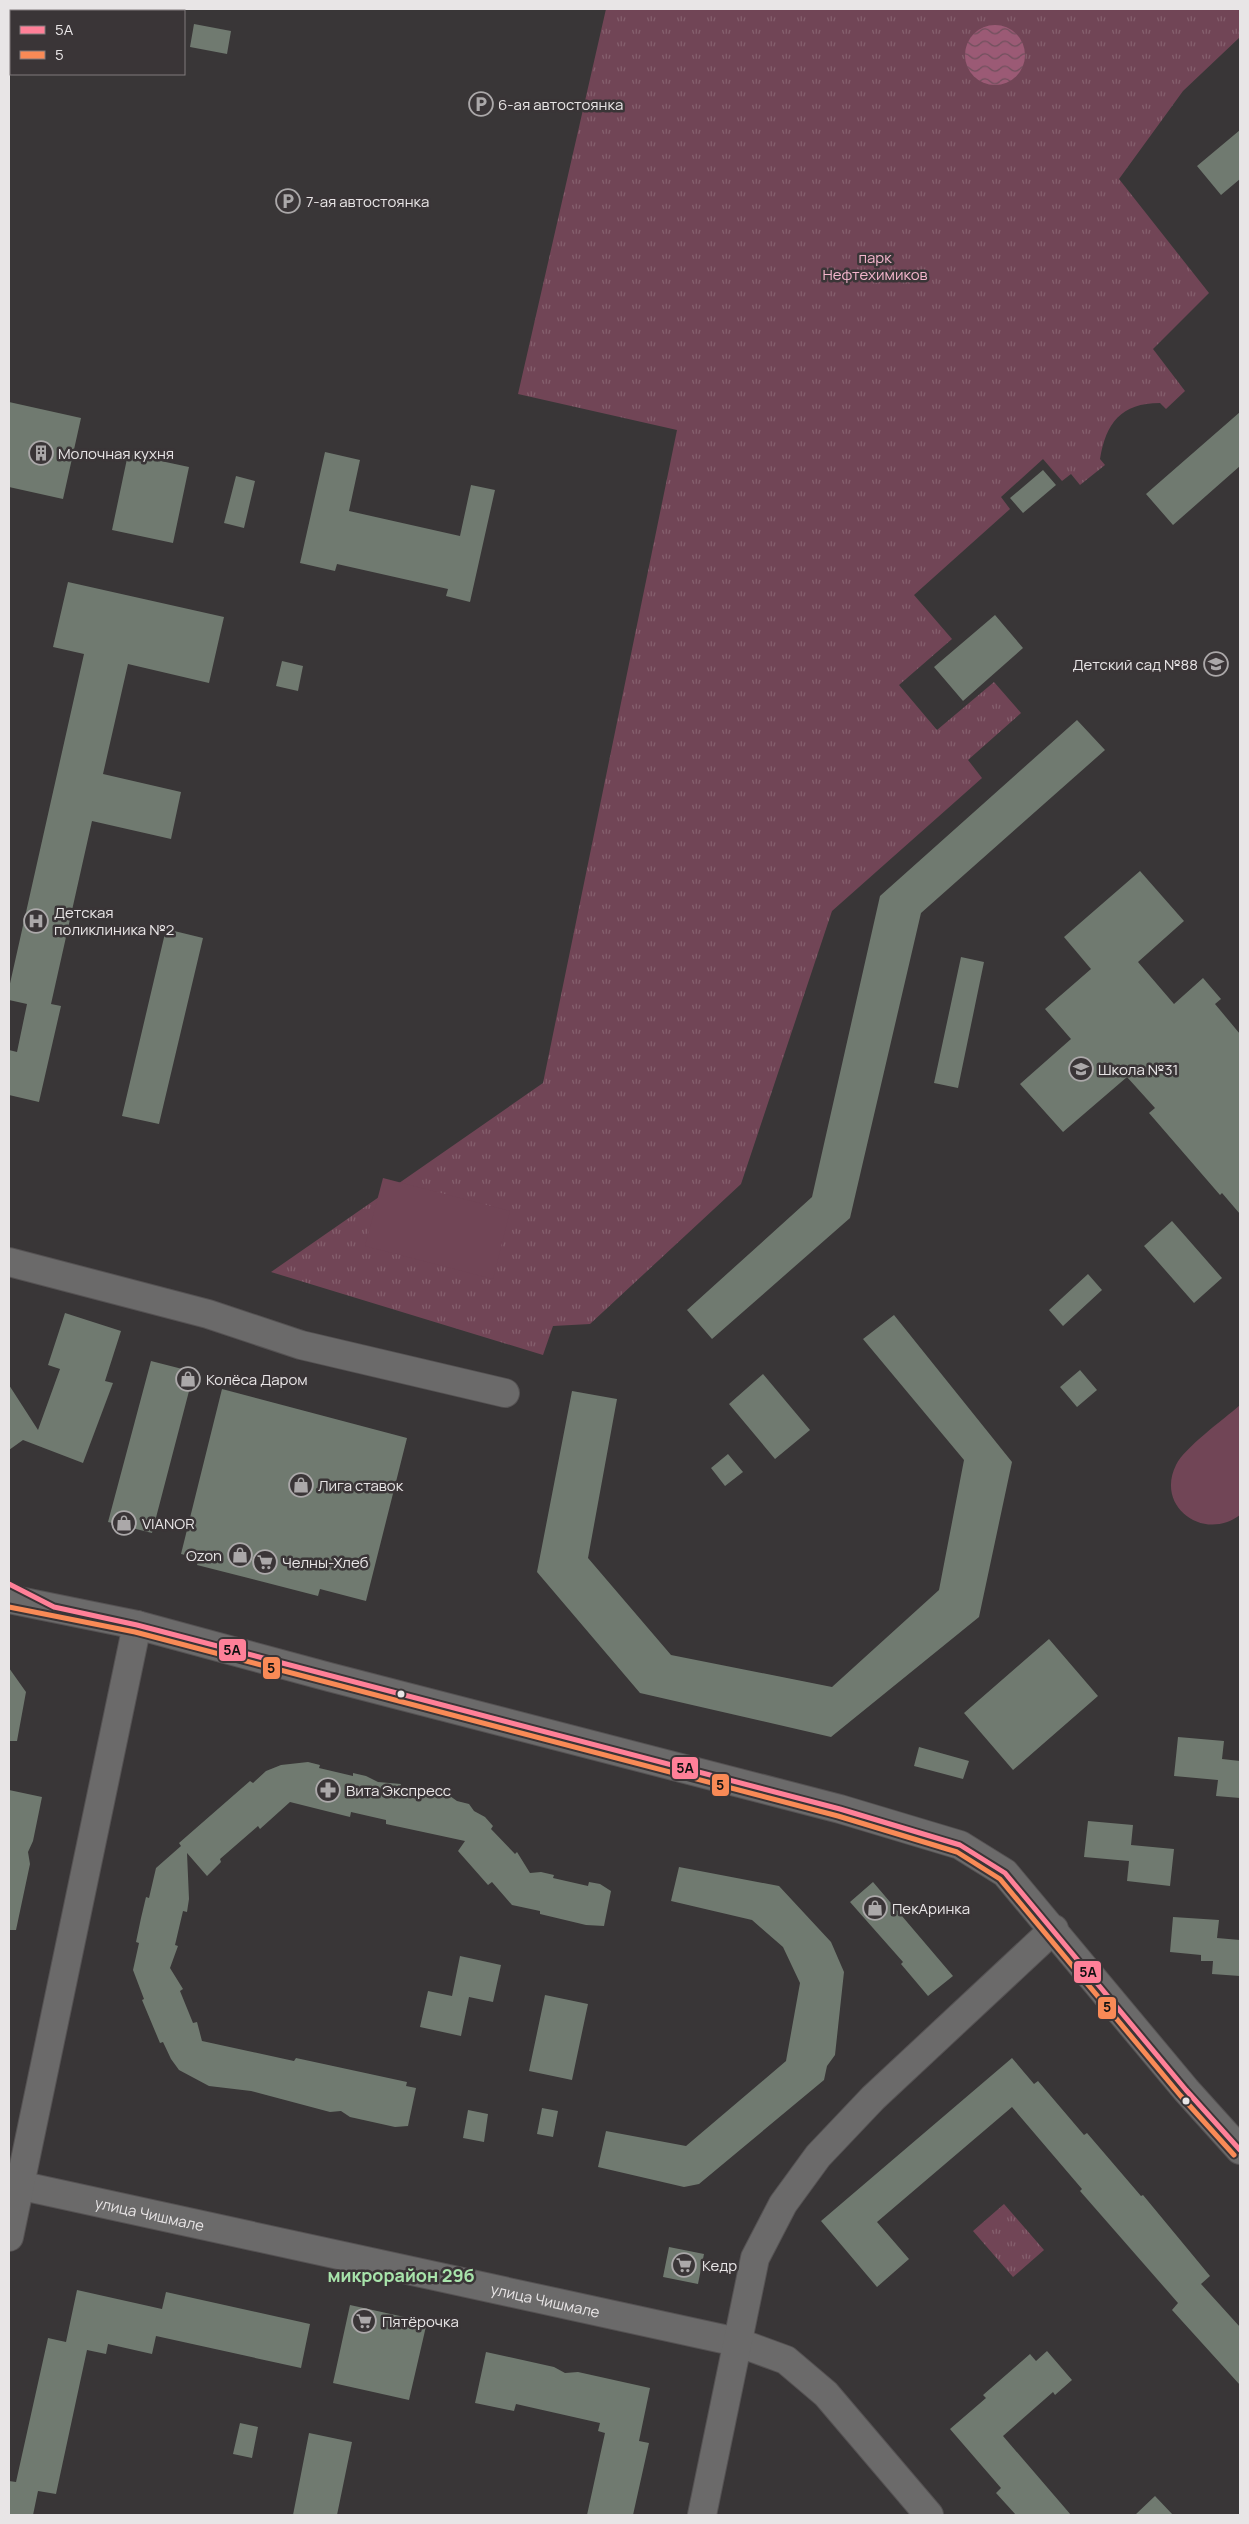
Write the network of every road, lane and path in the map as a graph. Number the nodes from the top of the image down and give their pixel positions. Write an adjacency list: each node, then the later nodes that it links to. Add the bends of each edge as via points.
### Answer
1 (9, 1262): 2 (street, via 208,1314 301,1345)
2 (505, 1393)
3 (9, 1584): 5 (street)
4 (9, 1599): 5 (street)
5 (50, 1606): 6 (street)
6 (137, 1625): 7 (street, via 840,1809 960,1845 1005,1873); 9 (street)
7 (1054, 1929): 8 (street, via 1136,2031); 11 (street, via 873,2098 818,2156 783,2204 755,2258)
8 (1240, 2150)
9 (14, 2185): 10 (street); 11 (street, улица Чишмале)
10 (9, 2237)
11 (737, 2342): 12 (street); 13 (street, улица Чишмале, via 786,2360 826,2394)
12 (702, 2515)
13 (929, 2515)

